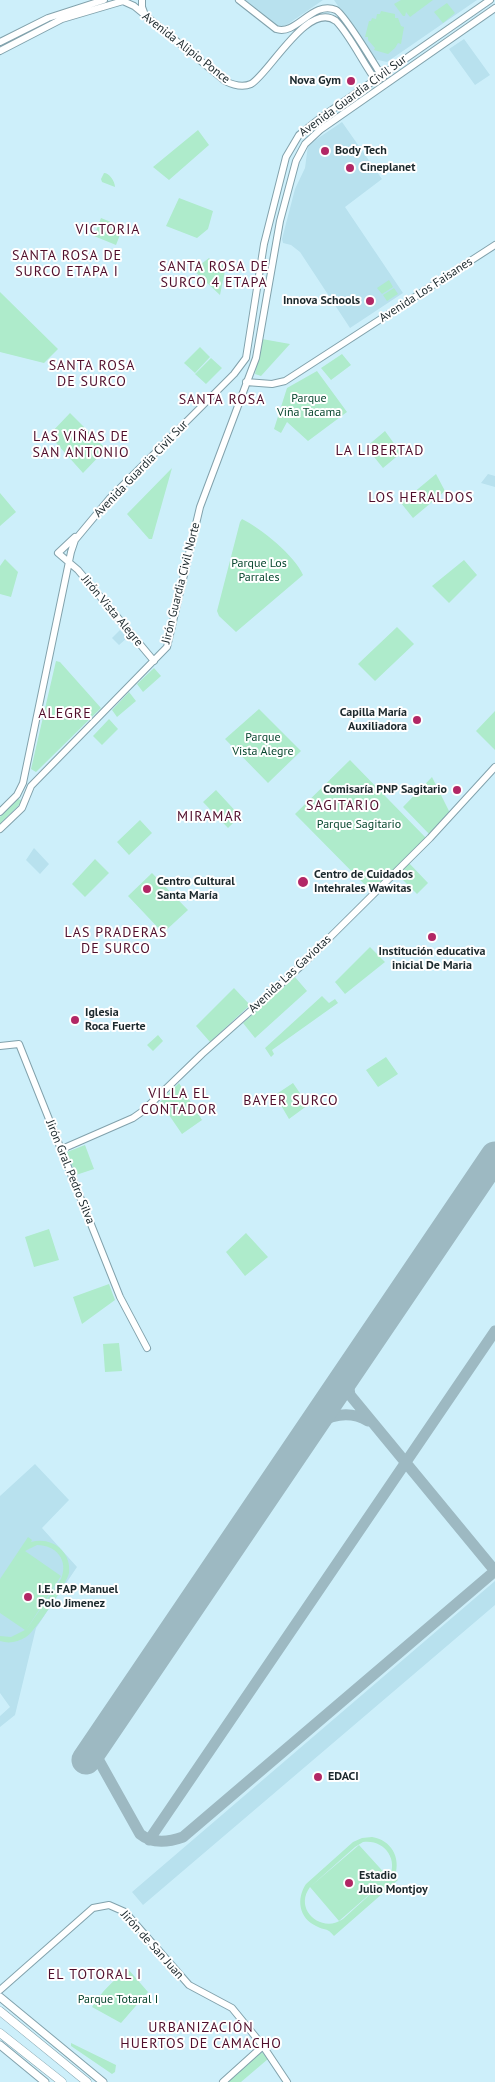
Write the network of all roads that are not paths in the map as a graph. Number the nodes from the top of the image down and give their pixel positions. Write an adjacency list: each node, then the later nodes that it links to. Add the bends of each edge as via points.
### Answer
1 (104, 0): 10 (main road, via 48,18)
2 (142, 0): 6 (main road)
3 (239, 0): 9 (main road)
4 (490, 0): 7 (main road, Avenida Guardia Civil Sur)
5 (495, 8): 8 (main road, Avenida Guardia Civil Sur)
6 (146, 18): 11 (main road, Avenida Alipio Ponce, via 225,81 237,86 256,80); 12 (main road, Avenida Alipio Ponce, via 128,2 118,1 62,19)
7 (462, 19): 8 (main road); 14 (main road, Avenida Guardia Civil Sur)
8 (468, 26): 17 (main road, Avenida Guardia Civil Sur)
9 (276, 29): 11 (main road, via 285,37); 13 (main road, via 290,27 323,8 335,10)
10 (0, 42)
11 (285, 43): 16 (main road, Avenida Alipio Ponce, via 313,19 332,18)
12 (0, 51)
13 (376, 67): 14 (main road); 15 (main road)
14 (391, 67): 15 (main road, Avenida Guardia Civil Sur)
15 (382, 75): 16 (main road, Avenida Guardia Civil Sur); 17 (main road)
16 (375, 80): 18 (main road, Avenida Alipio Ponce); 19 (main road, Avenida Guardia Civil Sur, via 303,131 292,144)
17 (387, 83): 18 (main road, Avenida Guardia Civil Sur)
18 (380, 87): 21 (main road, Avenida Guardia Civil Sur, via 320,130 302,148)
19 (264, 244): 21 (main road); 22 (main road, Avenida Guardia Civil Sur)
20 (495, 245): 24 (main road, Avenida Los Faisanes, via 285,381 272,384)
21 (276, 246): 23 (main road, Avenida Guardia Civil Sur)
22 (258, 289): 23 (main road); 25 (main road, Avenida Guardia Civil Sur, via 247,354 242,365 110,498)
23 (268, 290): 24 (main road, Jirón Guardia Civil Norte, via 256,358)
24 (246, 382): 27 (main road, Jirón Guardia Civil Norte, via 200,507 168,644)
25 (88, 525): 26 (main road, Avenida Guardia Civil Sur, via 75,540); 26 (main road, Avenida Guardia Civil Sur, via 58,553)
26 (69, 562): 27 (main road, Jirón Vista Alegre); 29 (main road, Avenida Guardia Civil Sur, via 30,755 20,790)
27 (154, 661): 30 (main road, Jirón Guardia Civil Norte, via 31,786 22,808)
28 (495, 766): 32 (main road, Avenida Las Gaviotas, via 430,838 301,966 143,1111)
29 (0, 812)
30 (0, 829)
31 (0, 1046): 32 (main road, Jirón Gral. Pedro Silva, via 18,1044)
32 (62, 1149): 33 (main road, Jirón Gral. Pedro Silva, via 122,1300)
33 (147, 1348)
34 (0, 1990): 39 (main road, Jirón de San Juan, via 94,1908 109,1906 125,1912 179,1975 197,1990 232,2008)
35 (0, 1997): 43 (main road)
36 (0, 2011): 42 (highway)
37 (0, 2033): 41 (highway)
38 (0, 2045): 40 (main road)
39 (263, 2046): 44 (main road); 45 (main road, Jirón de San Juan)
40 (45, 2082)
41 (62, 2082)
42 (87, 2082)
43 (103, 2082)
44 (223, 2082)
45 (287, 2082)

